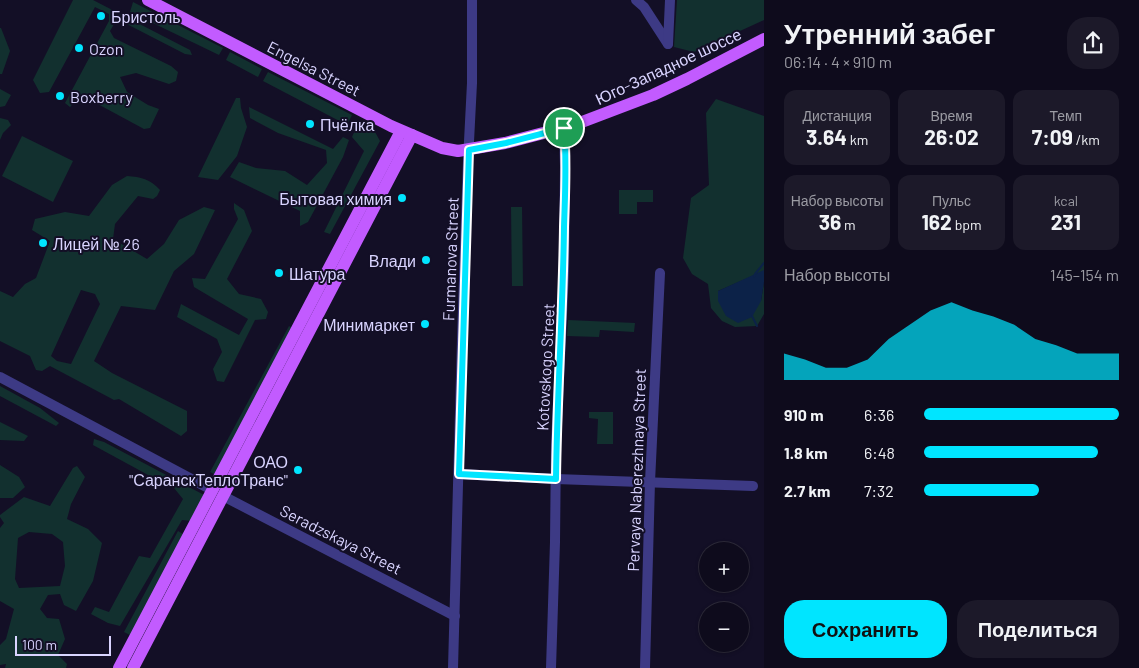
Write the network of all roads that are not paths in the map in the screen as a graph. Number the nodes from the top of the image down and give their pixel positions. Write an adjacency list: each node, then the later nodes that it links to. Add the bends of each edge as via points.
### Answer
1 (148, 0): 7 (main road, Engelsa Street)
2 (472, 0): 8 (street, Furmanova Street)
3 (636, 0): 4 (street, via 668,44)
4 (670, 0)
5 (764, 39): 6 (main road, Юго-Западное шоссе, via 653,95)
6 (564, 128): 8 (main road, Юго-Западное шоссе); 12 (street, Kotovskogo Street, via 564,262)
7 (406, 133): 8 (main road, Engelsa Street, via 442,148); 15 (main road)
8 (469, 150): 11 (street, Furmanova Street)
9 (660, 273): 13 (street, Pervaya Naberezhnaya Street)
10 (0, 377): 15 (street, Seradzskaya Street)
11 (459, 474): 12 (street); 16 (street, Furmanova Street)
12 (556, 479): 13 (street); 20 (street, Kotovskogo Street)
13 (650, 482): 14 (street); 21 (street, Pervaya Naberezhnaya Street)
14 (753, 486)
15 (218, 493): 16 (street, Seradzskaya Street); 17 (main road); 18 (main road)
16 (455, 616): 19 (street, Furmanova Street)
17 (119, 668)
18 (132, 668)
19 (453, 668)
20 (551, 668)
21 (645, 668)

